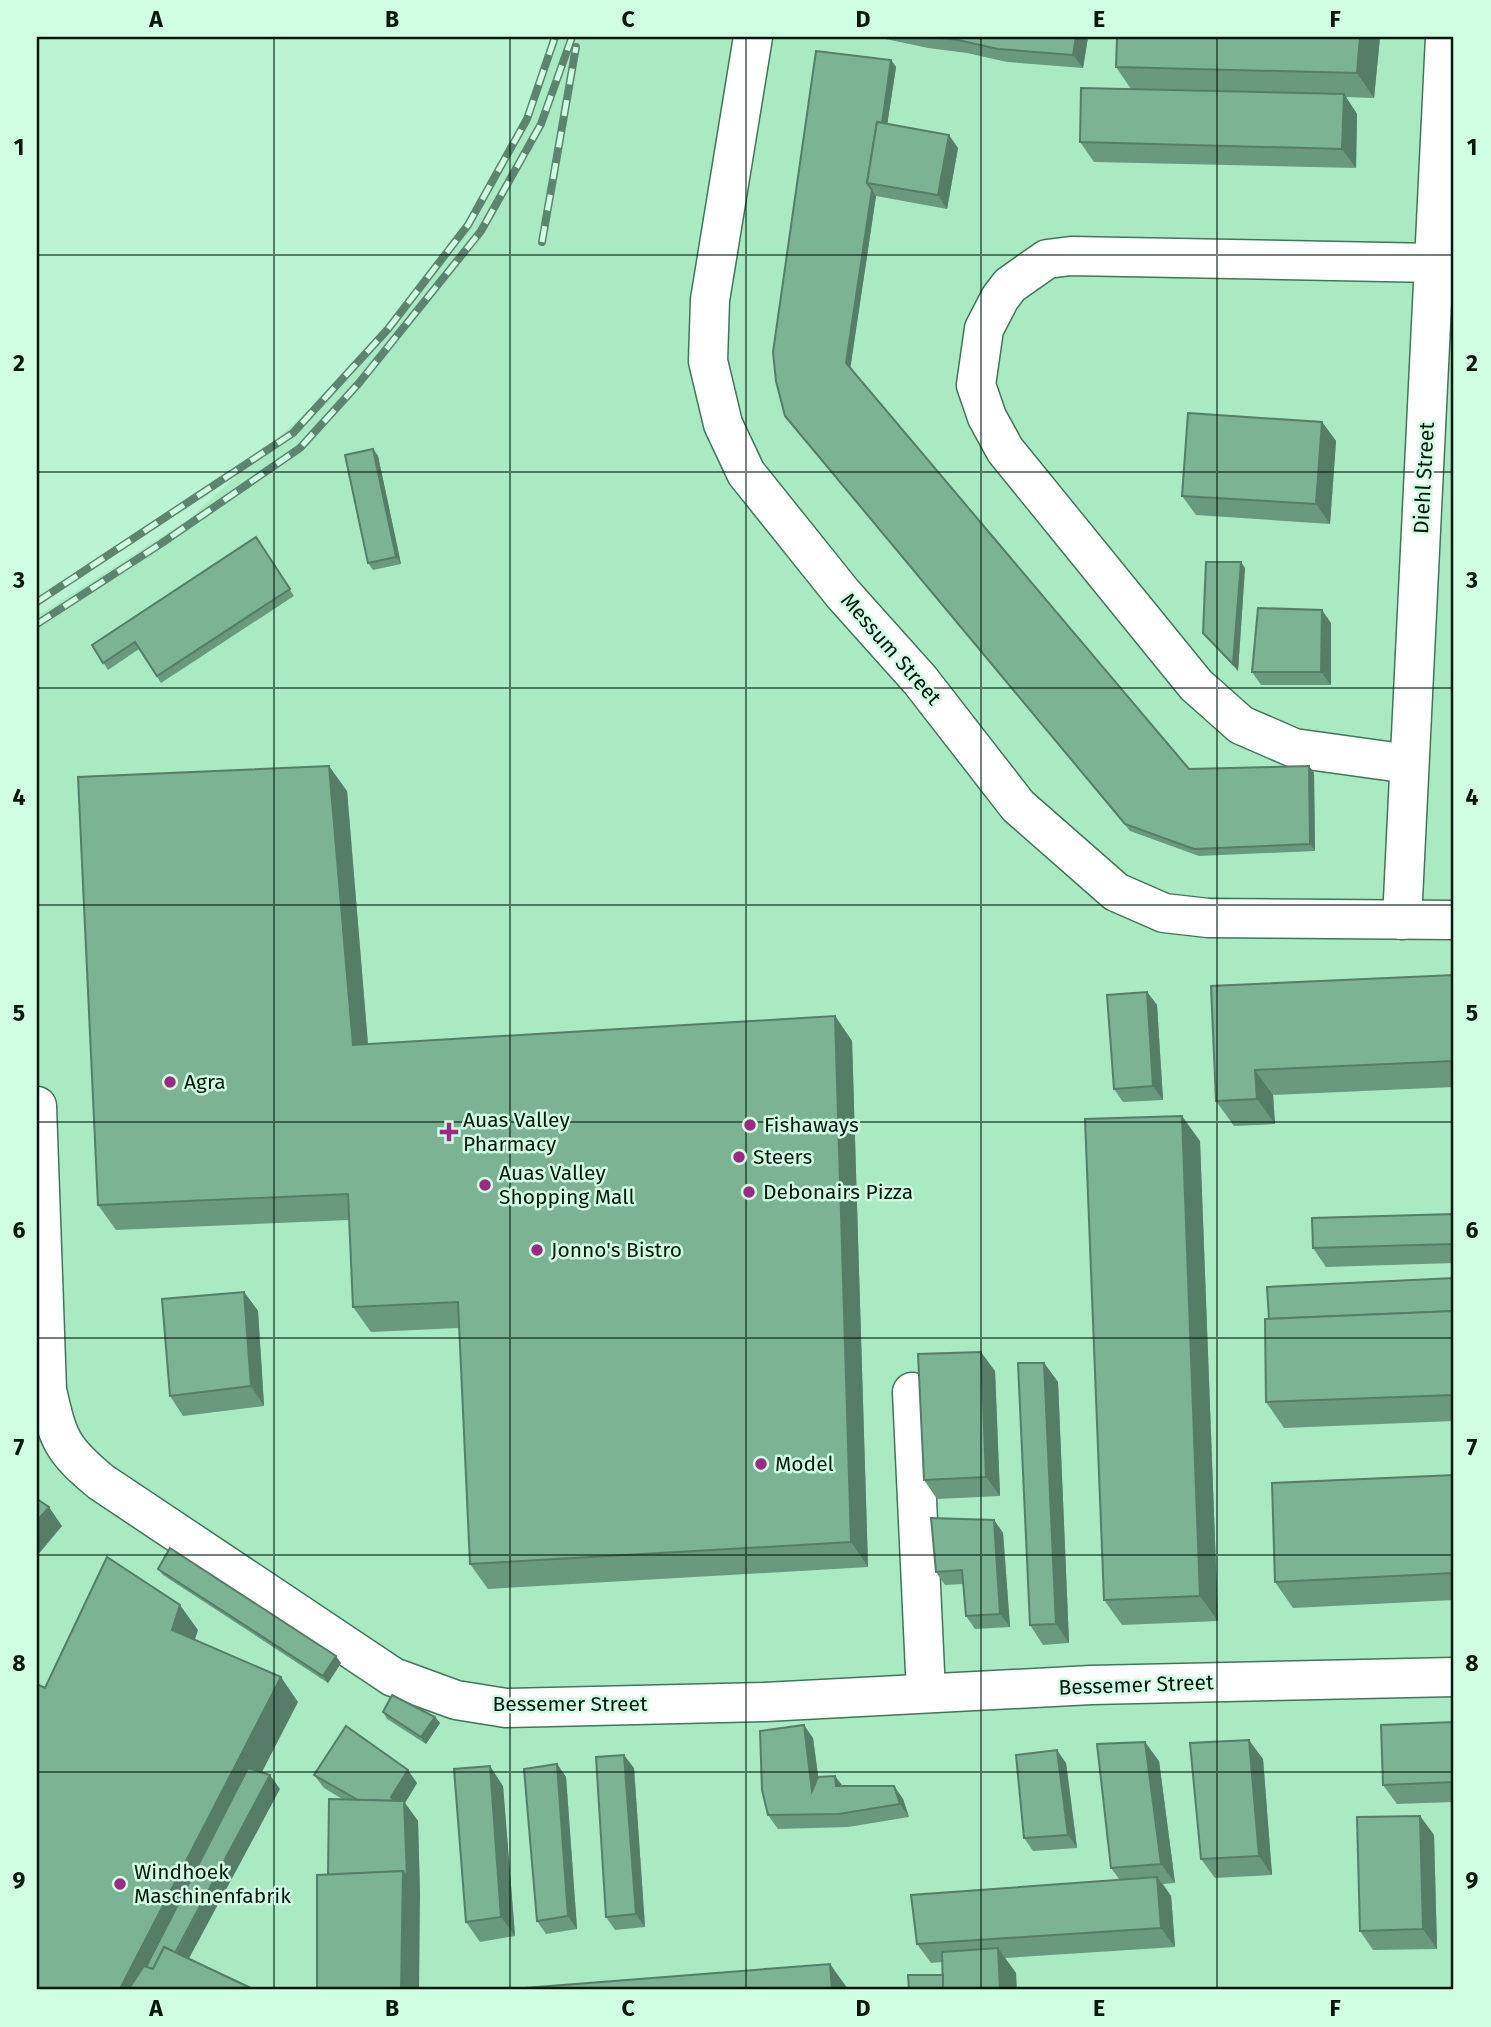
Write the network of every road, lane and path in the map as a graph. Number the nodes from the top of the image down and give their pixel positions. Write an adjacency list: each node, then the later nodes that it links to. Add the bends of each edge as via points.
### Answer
1 (753, 37): 6 (street, Messum Street, via 710,300 708,348 723,424 746,473 843,594 920,680 1018,806 1116,891 1164,913 1208,918)
2 (1445, 37): 3 (street, Diehl Street)
3 (1434, 263): 4 (street, Diehl Street); 5 (street, via 1047,259 1010,285 986,323 976,385 1005,450 1196,685 1241,725 1294,748)
4 (1439, 489): 5 (street, Diehl Street)
5 (1409, 764): 6 (street, Diehl Street)
6 (1402, 920): 7 (street, Messum Street)
7 (1454, 920)
8 (37, 1107): 11 (street, Bessemer Street, via 47,1390 57,1432 74,1459 101,1482 382,1670 456,1700 506,1708)
9 (912, 1392): 11 (street)
10 (1454, 1677): 11 (street, Bessemer Street)
11 (926, 1693)

